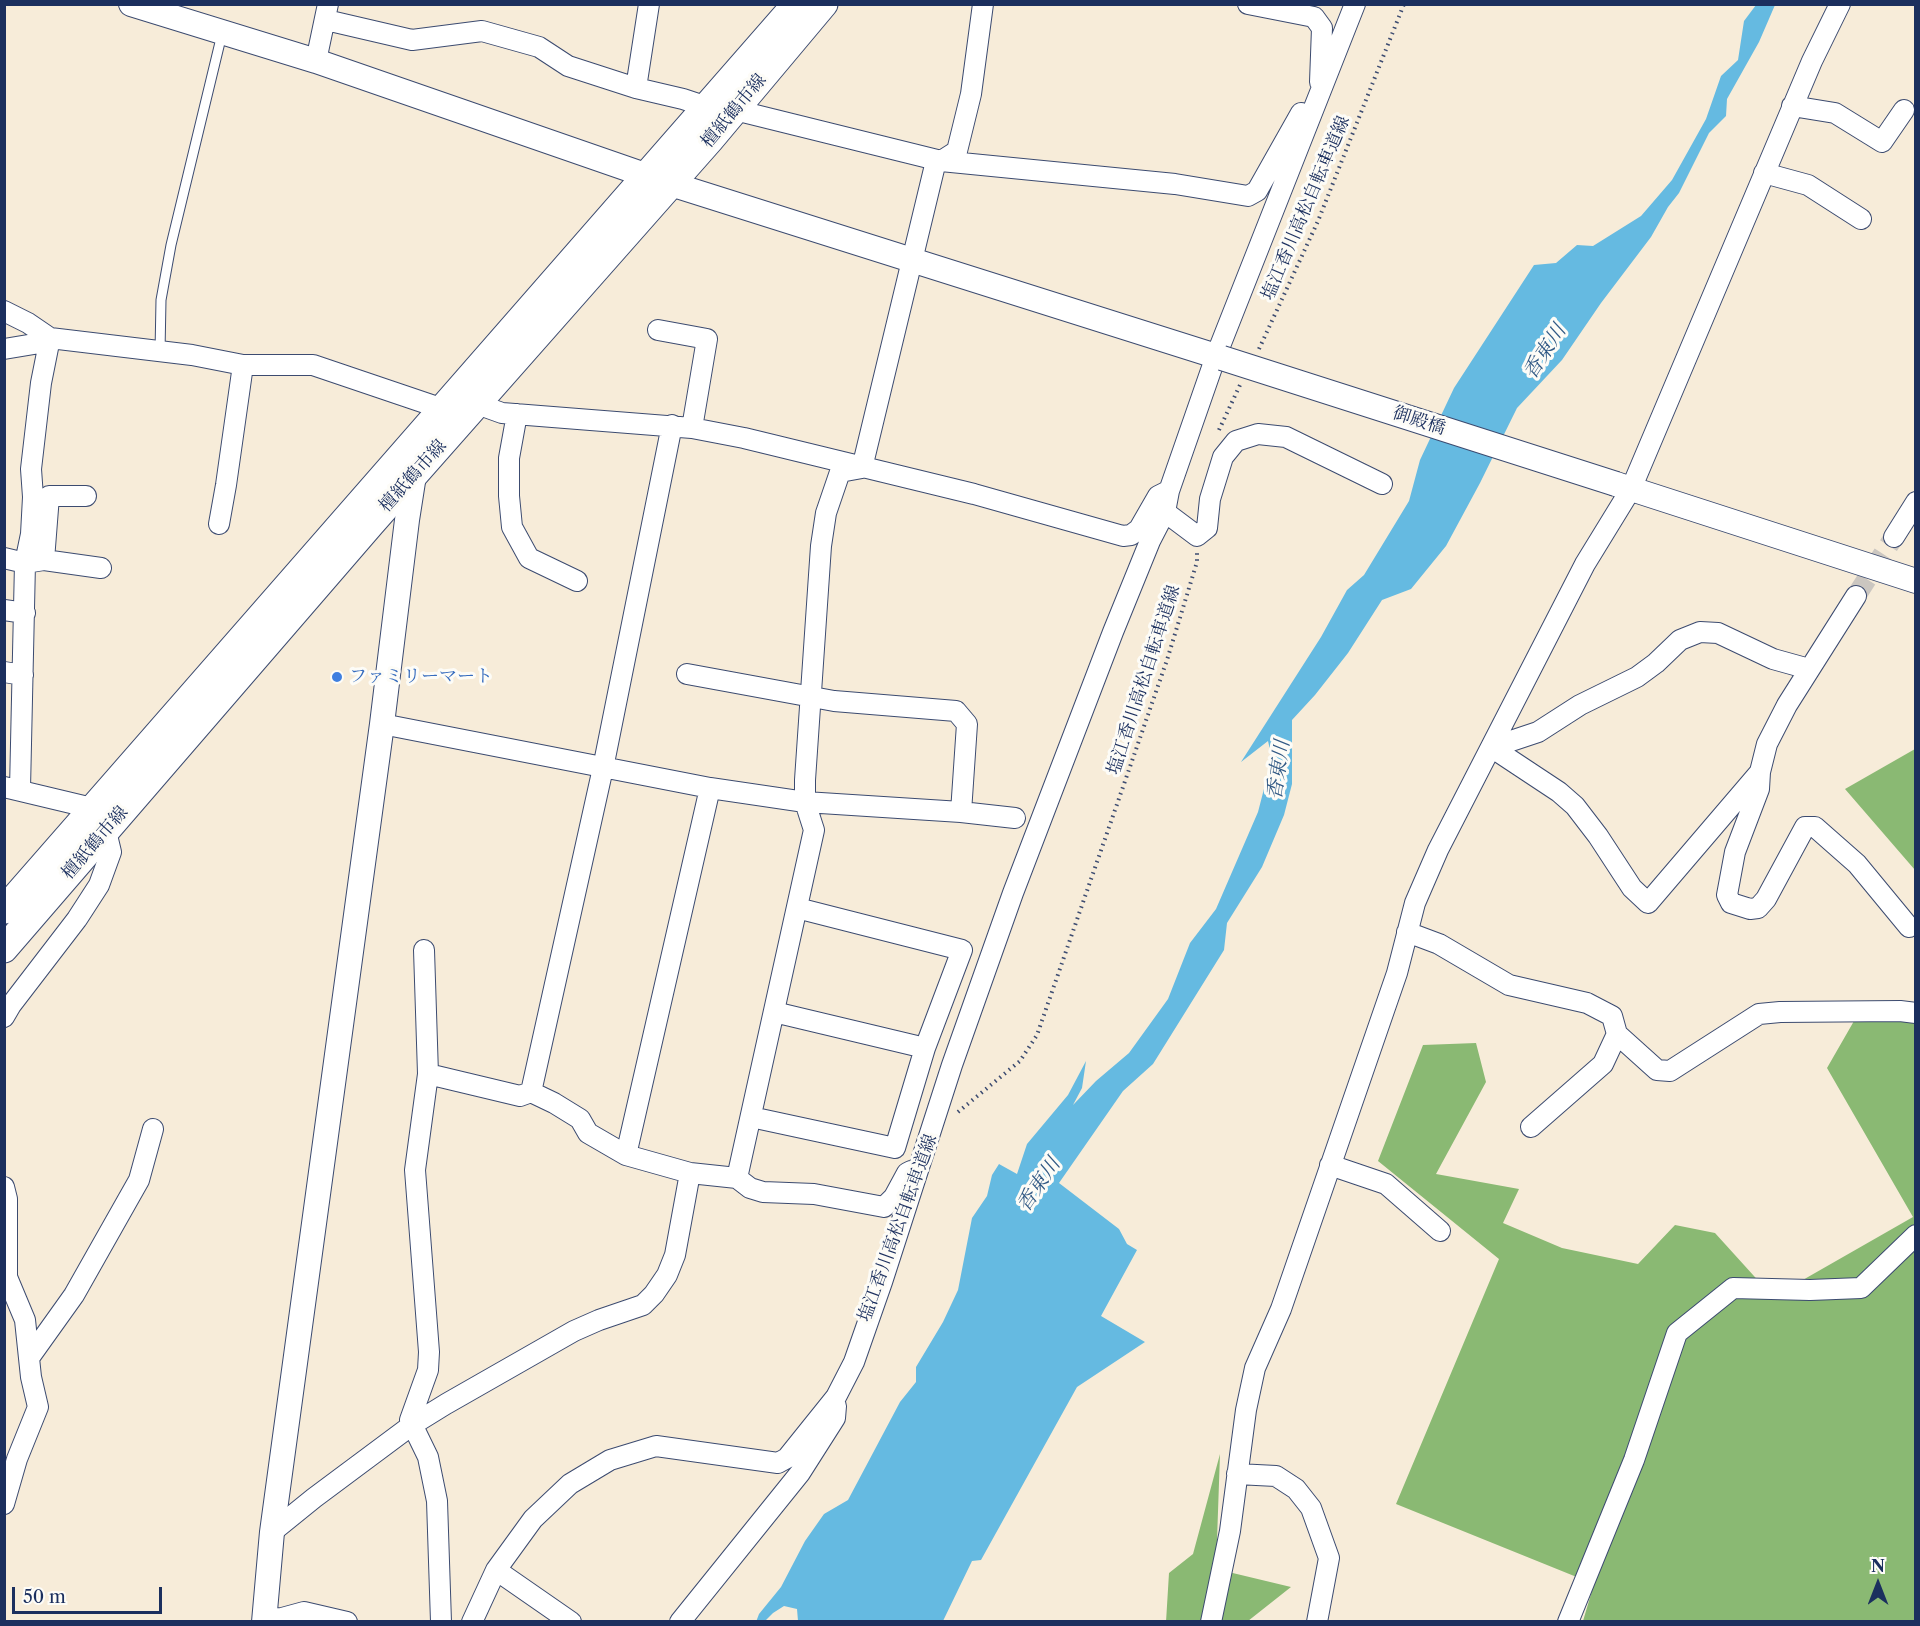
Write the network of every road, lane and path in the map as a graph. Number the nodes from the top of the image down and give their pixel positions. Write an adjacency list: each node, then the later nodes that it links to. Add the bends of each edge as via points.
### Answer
1 (131, 4): 11 (street, 御殿橋)
2 (649, 4): 13 (street)
3 (796, 4): 16 (main road, 檀紙鶴市線)
4 (824, 4): 17 (main road, 檀紙鶴市線)
5 (983, 4): 19 (street, via 971,94 957,151)
6 (1248, 4): 14 (street, via 1314,17 1322,28)
7 (1355, 4): 14 (street)
8 (1404, 4): 29 (path, 塩江香川高松自転車道線, via 1318,220)
9 (1840, 4): 15 (street)
10 (327, 12): 12 (street); 13 (street, via 412,40 482,32 540,47 568,66)
11 (223, 32): 12 (street, 御殿橋); 28 (lane, via 171,245 161,300)
12 (316, 61): 21 (street, 御殿橋)
13 (636, 88): 16 (street)
14 (1320, 92): 19 (street, via 1305,107 1257,191 1248,196 1175,184); 30 (street)
15 (1792, 106): 18 (street, via 1835,113 1882,142); 20 (street)
16 (707, 107): 21 (main road, 檀紙鶴市線)
17 (735, 110): 19 (street); 21 (main road, 檀紙鶴市線)
18 (1904, 110)
19 (941, 161): 23 (street, via 935,165)
20 (1764, 173): 22 (street, via 1808,185); 43 (street)
21 (659, 180): 23 (street, 御殿橋); 33 (main road, 檀紙鶴市線); 34 (main road, 檀紙鶴市線)
22 (1861, 219)
23 (911, 259): 30 (street, 御殿橋); 40 (street)
24 (4, 312): 26 (street)
25 (658, 330): 37 (street, via 706,339)
26 (50, 339): 27 (street); 28 (street); 52 (street, via 31,469)
27 (4, 349)
28 (160, 352): 31 (street)
29 (1257, 352)
30 (1219, 357): 43 (street, 御殿橋, bridge); 44 (street)
31 (243, 365): 34 (street, via 313,365); 48 (street)
32 (1242, 382): 39 (path)
33 (477, 404): 35 (street); 41 (main road, 檀紙鶴市線)
34 (443, 409): 38 (main road, 檀紙鶴市線)
35 (517, 414): 36 (street); 54 (street, via 509,458 512,527 529,558)
36 (672, 425): 37 (street); 65 (street)
37 (692, 428): 40 (street)
38 (420, 434): 41 (street); 70 (main road, 檀紙鶴市線)
39 (1218, 434)
40 (862, 468): 44 (street, via 974,494 1122,536 1139,529 1158,496); 62 (street, via 840,472 826,513)
41 (414, 476): 63 (street); 73 (main road, 檀紙鶴市線)
42 (1382, 484): 49 (street, via 1286,436 1258,434 1236,441 1223,458 1210,499 1207,528)
43 (1624, 487): 55 (street, 御殿橋); 64 (street)
44 (1168, 491): 47 (street)
45 (86, 496): 52 (street, via 49,496)
46 (1916, 502): 50 (street)
47 (1165, 512): 49 (street); 93 (street, via 1113,632 1017,882)
48 (219, 524)
49 (1197, 536): 87 (path, 塩江香川高松自転車道線, via 1197,562 1167,660 1037,1035 1020,1061)
50 (1894, 537)
51 (4, 558): 52 (street)
52 (35, 562): 53 (street); 58 (street)
53 (101, 568)
54 (577, 581)
55 (1916, 581)
56 (1856, 596): 59 (street)
57 (4, 609): 58 (street)
58 (25, 613): 60 (street)
59 (1809, 669): 64 (street, via 1773,659 1718,633 1700,632 1680,640 1637,677 1580,705 1538,732); 66 (street, via 1767,744)
60 (14, 674): 67 (street)
61 (687, 674): 62 (street)
62 (811, 696): 69 (street); 71 (street, via 956,711 967,724)
63 (382, 724): 65 (street); 104 (street)
64 (1493, 744): 66 (street, via 1575,806 1632,888 1648,903); 77 (street, via 1438,850)
65 (603, 768): 68 (street); 86 (street)
66 (1760, 772): 76 (street, via 1759,789 1735,852 1727,895 1731,903 1758,908 1805,827 1815,827 1857,864)
67 (12, 788): 70 (street)
68 (710, 788): 69 (street); 91 (street)
69 (805, 802): 71 (street); 74 (street, via 814,830)
70 (92, 808): 75 (main road, 檀紙鶴市線)
71 (961, 812): 72 (street)
72 (1015, 818)
73 (106, 831): 78 (main road, 檀紙鶴市線); 82 (street, via 111,852 99,885)
74 (797, 908): 80 (street); 84 (street, via 962,950)
75 (4, 910)
76 (1909, 927)
77 (1407, 932): 83 (street, via 1439,944 1509,985 1587,1003 1612,1016); 92 (street)
78 (4, 949)
79 (424, 950): 85 (street)
80 (774, 1012): 84 (street); 88 (street)
81 (1916, 1013): 83 (street, via 1759,1014 1670,1071 1657,1070)
82 (4, 1017)
83 (1617, 1034): 89 (street, via 1603,1064)
84 (925, 1048): 88 (street, via 895,1148)
85 (428, 1074): 86 (street, via 520,1096); 101 (street, via 415,1170 429,1352 428,1370 410,1420)
86 (531, 1092): 91 (street, via 580,1119 588,1133)
87 (957, 1112)
88 (751, 1117): 95 (street)
89 (1531, 1127)
90 (153, 1129): 99 (street, via 140,1180 74,1295)
91 (626, 1155): 94 (street)
92 (1330, 1165): 97 (street, via 1386,1184); 102 (street, via 1281,1309 1255,1368)
93 (918, 1169): 95 (street, via 908,1173 884,1207 814,1194 763,1192); 100 (street, via 858,1352)
94 (690, 1173): 95 (street); 101 (street, via 675,1255 667,1275 643,1305 574,1331)
95 (737, 1179)
96 (4, 1186): 99 (street, via 8,1277 25,1320)
97 (1440, 1231)
98 (1916, 1235): 114 (street, via 1861,1288 1733,1288 1677,1333 1634,1460)
99 (29, 1358): 103 (street, via 38,1407 16,1459)
100 (836, 1397): 105 (street, via 787,1458 778,1463 656,1446 610,1460 570,1484 533,1519); 111 (street, via 835,1418 800,1473)
101 (412, 1425): 104 (street); 108 (street, via 428,1457 437,1501)
102 (1237, 1474): 112 (street); 113 (street, via 1276,1476 1296,1489 1311,1508 1329,1558)
103 (4, 1504)
104 (272, 1532): 106 (street)
105 (496, 1570): 109 (street); 110 (street)
106 (264, 1620): 107 (street, via 303,1612)
107 (347, 1622)
108 (441, 1622)
109 (472, 1622)
110 (571, 1622)
111 (680, 1622)
112 (1211, 1622)
113 (1317, 1622)
114 (1568, 1622)

